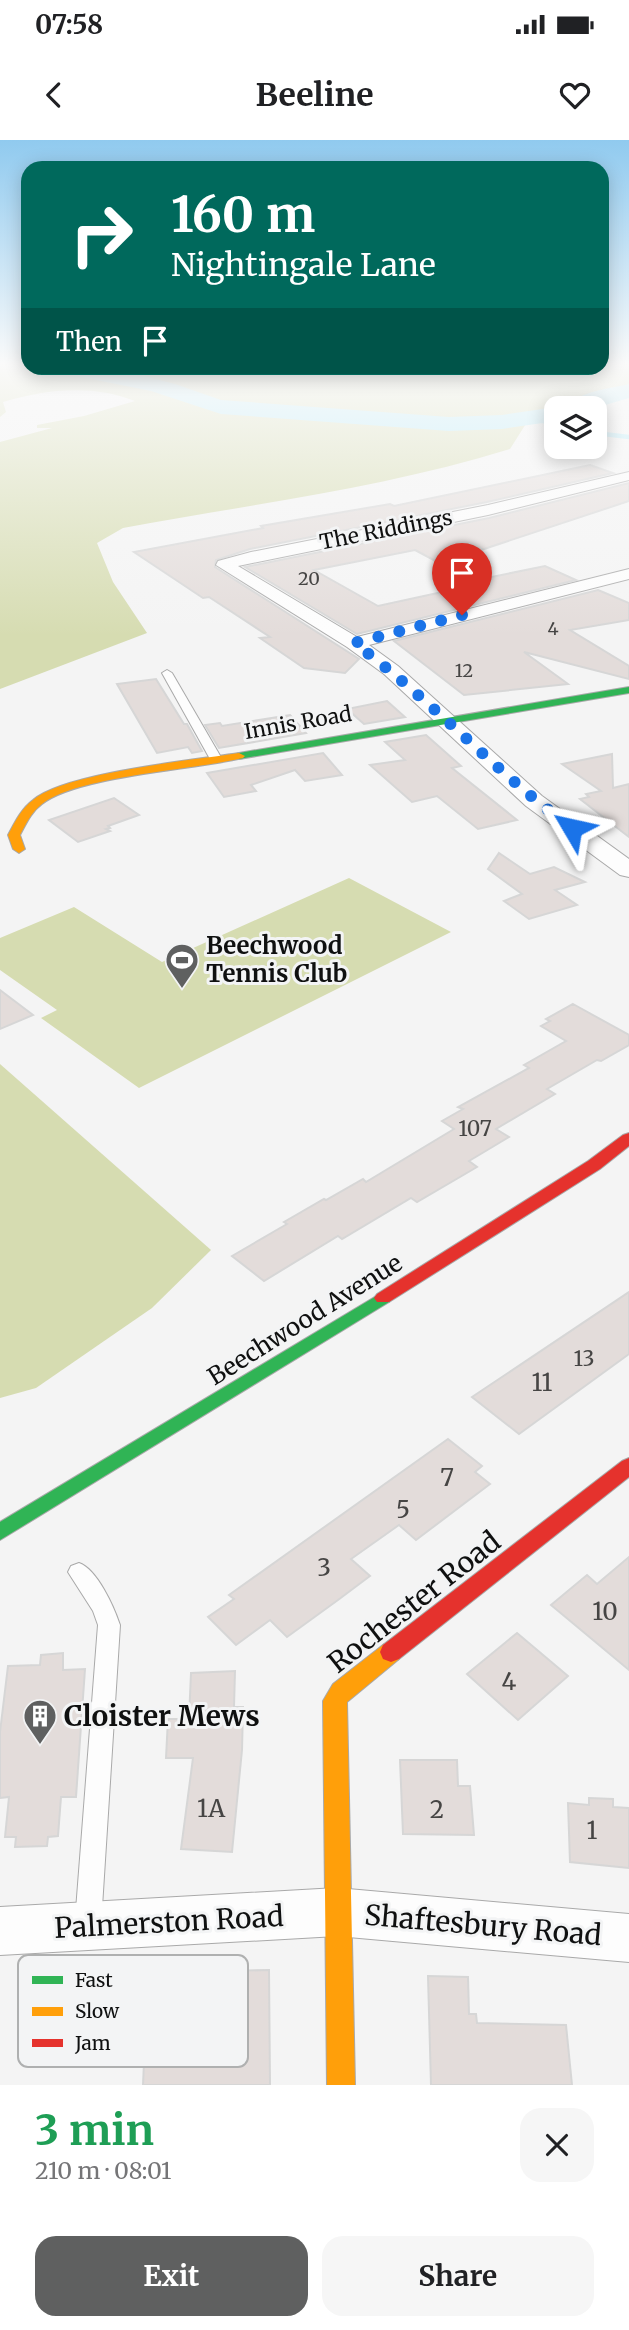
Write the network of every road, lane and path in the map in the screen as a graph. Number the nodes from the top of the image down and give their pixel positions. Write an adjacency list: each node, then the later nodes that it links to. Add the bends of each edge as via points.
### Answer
1 (629, 476): 3 (street, The Riddings, via 224,565)
2 (629, 574): 3 (street)
3 (354, 643): 6 (street, via 391,670)
4 (167, 673): 7 (lane)
5 (628, 690): 6 (street, Innis Road)
6 (443, 720): 7 (street, Innis Road); 9 (street, via 534,801)
7 (216, 759): 8 (street, Innis Road, via 102,778 47,795 25,809 14,835)
8 (19, 849)
9 (629, 870)
10 (629, 1140): 12 (street, Beechwood Avenue, via 281,1363)
11 (629, 1466): 14 (street, Rochester Road, via 334,1701)
12 (0, 1532)
13 (79, 1572): 15 (lane, via 109,1625)
14 (337, 1912): 15 (street, Palmerston Road); 17 (street, Shaftesbury Road); 18 (street)
15 (88, 1926): 16 (street, Palmerston Road)
16 (0, 1931)
17 (629, 1938)
18 (341, 2085)

